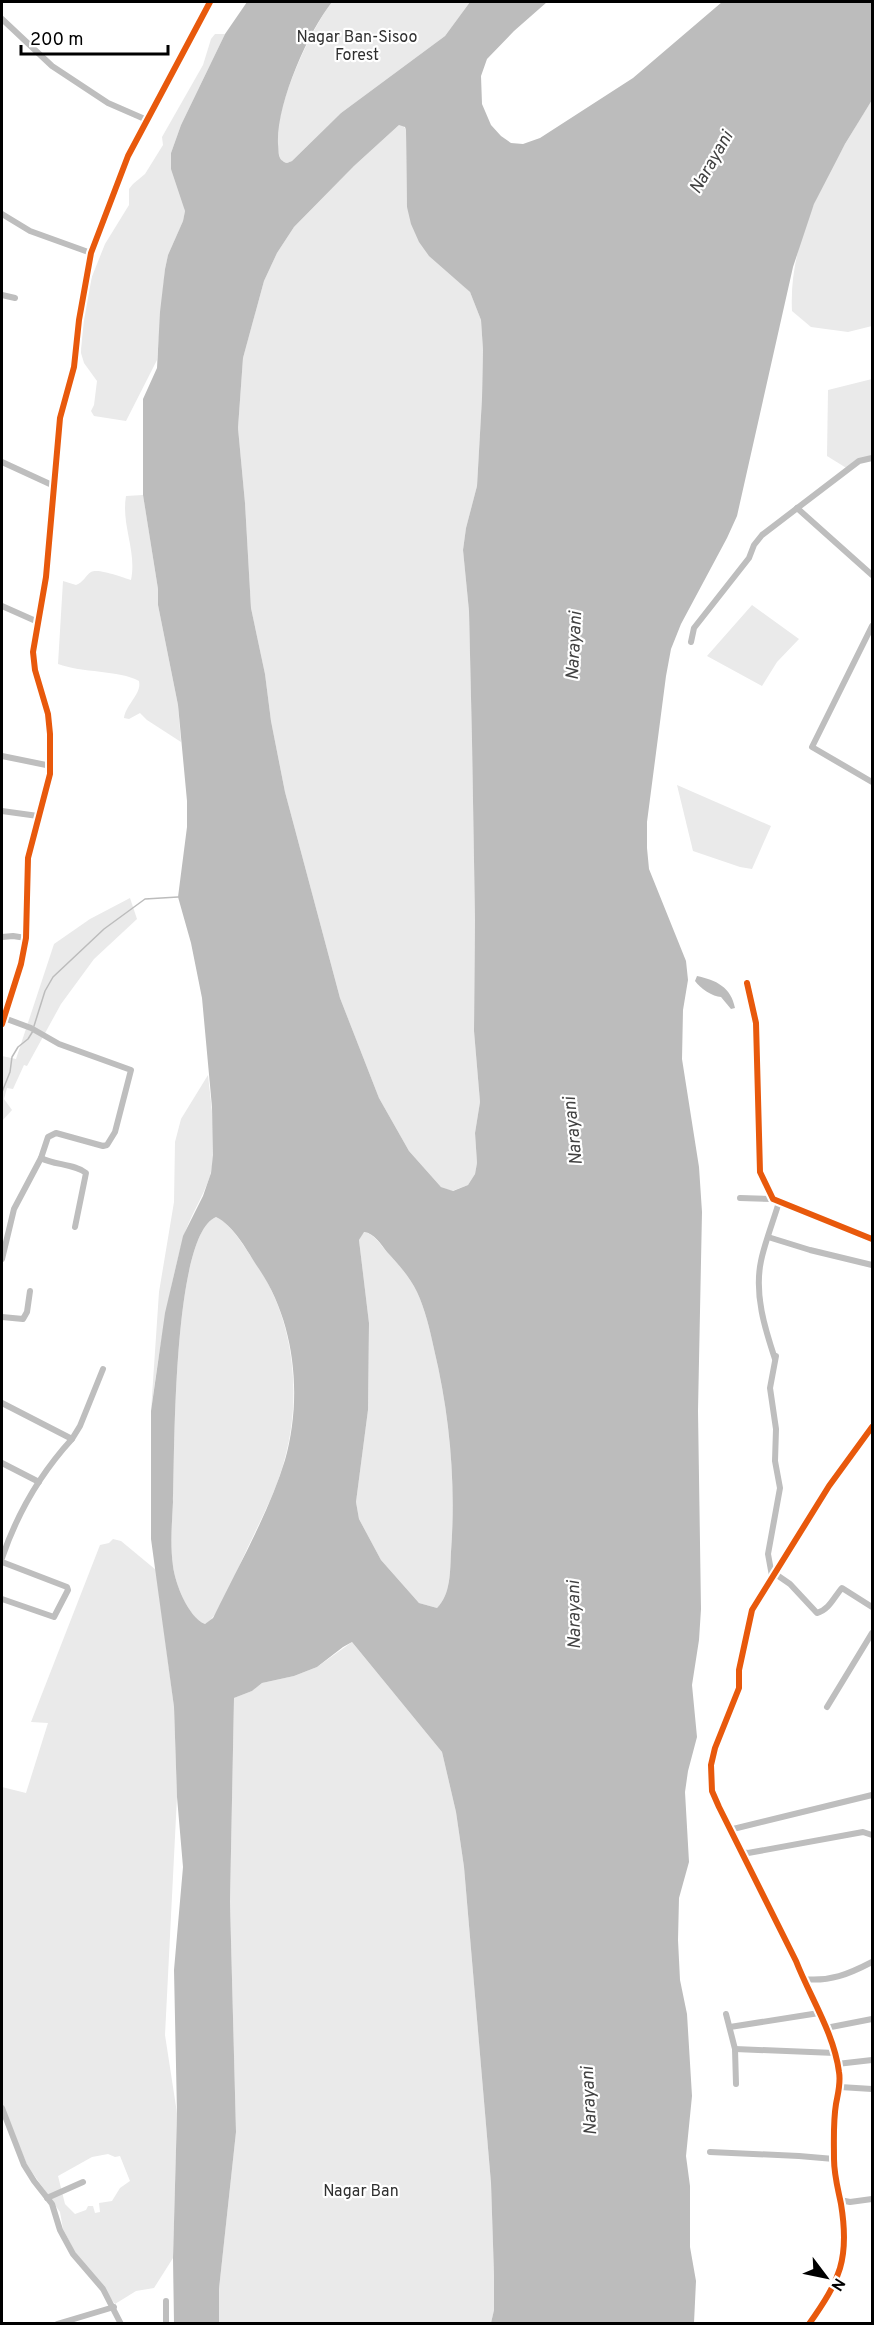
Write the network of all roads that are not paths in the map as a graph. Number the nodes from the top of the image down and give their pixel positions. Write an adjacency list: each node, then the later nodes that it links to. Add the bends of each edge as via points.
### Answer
1 (210, 2): 3 (street)
2 (2, 19): 3 (street, via 52,66 108,103)
3 (147, 120): 5 (street, via 128,156)
4 (2, 214): 5 (street, via 30,231)
5 (91, 253): 10 (street, via 74,367 60,418)
6 (2, 295): 7 (street)
7 (15, 298)
8 (873, 458): 11 (street, via 859,461)
9 (2, 462): 10 (street)
10 (52, 484): 14 (street, via 46,577)
11 (797, 508): 12 (street); 16 (street, via 754,545 749,558 694,628)
12 (873, 575)
13 (2, 606): 14 (street)
14 (38, 622): 18 (street, via 33,661 48,714)
15 (873, 626): 19 (street, via 812,747)
16 (691, 642)
17 (2, 756): 18 (street)
18 (51, 766): 21 (street)
19 (873, 782)
20 (2, 812): 21 (street)
21 (38, 816): 23 (street, via 28,858)
22 (2, 937): 23 (street)
23 (26, 938): 25 (street)
24 (747, 983): 28 (street, via 756,1023 760,1172)
25 (3, 1021): 26 (street, via 31,1028 59,1044 131,1070 115,1132 107,1145 56,1133 48,1137)
26 (41, 1158): 29 (street, via 86,1173); 32 (street, via 14,1209)
27 (740, 1198): 28 (street)
28 (776, 1201): 30 (street); 31 (street)
29 (75, 1227)
30 (768, 1237): 33 (street); 43 (street, via 759,1279 762,1320 776,1358 770,1388 780,1488 768,1554)
31 (873, 1239)
32 (2, 1259)
33 (873, 1265)
34 (30, 1291): 35 (street, via 23,1319)
35 (2, 1317)
36 (103, 1369): 39 (street)
37 (2, 1403): 39 (street)
38 (873, 1427): 43 (street, via 845,1462)
39 (72, 1439): 41 (street)
40 (2, 1463): 41 (street)
41 (39, 1482): 42 (street, via 24,1505)
42 (2, 1556): 44 (street, via 68,1590 54,1617)
43 (773, 1575): 45 (street, via 790,1584 817,1613 824,1611 842,1588); 49 (street, via 752,1610 739,1688 711,1765 712,1791)
44 (2, 1599)
45 (873, 1607)
46 (873, 1633): 47 (street)
47 (827, 1707)
48 (873, 1795): 49 (street)
49 (729, 1830): 51 (street)
50 (873, 1835): 51 (street, via 863,1832)
51 (741, 1852): 53 (street)
52 (873, 1962): 53 (street, via 824,1981)
53 (803, 1979): 54 (street)
54 (819, 2013): 57 (street); 58 (street)
55 (726, 2014): 57 (street)
56 (873, 2019): 58 (street)
57 (730, 2027): 59 (street)
58 (826, 2028): 60 (street)
59 (735, 2049): 60 (street); 63 (street)
60 (834, 2053): 62 (street)
61 (873, 2060): 62 (street)
62 (837, 2064): 64 (street)
63 (736, 2084)
64 (840, 2088): 65 (street); 68 (street)
65 (873, 2089)
66 (2, 2108): 70 (street, via 24,2165)
67 (710, 2152): 68 (street)
68 (834, 2159): 72 (street)
69 (83, 2182): 70 (street)
70 (47, 2198): 74 (street, via 73,2254)
71 (873, 2199): 72 (street)
72 (840, 2200): 78 (street, via 845,2243 842,2265 825,2303)
73 (166, 2301): 77 (street)
74 (114, 2307): 75 (street); 76 (street)
75 (57, 2324)
76 (121, 2324)
77 (166, 2324)
78 (809, 2324)

